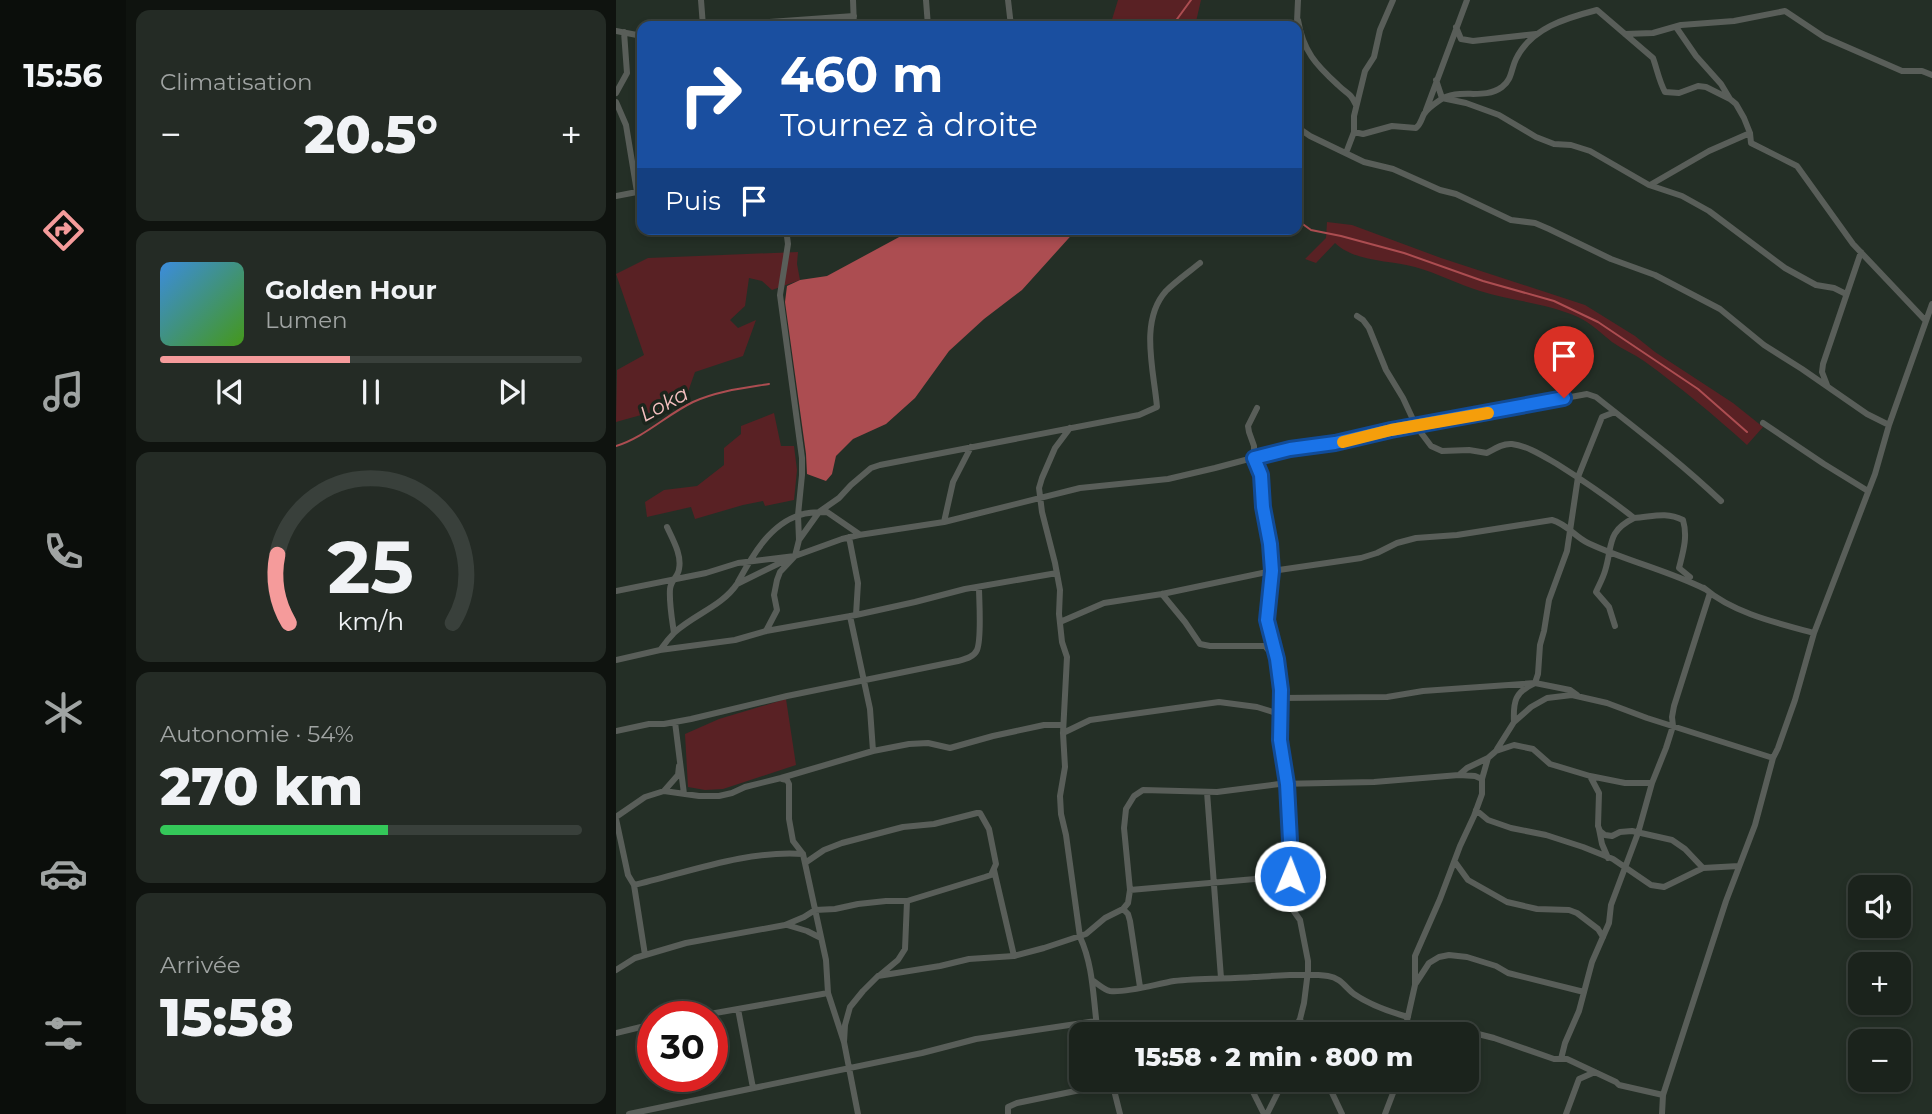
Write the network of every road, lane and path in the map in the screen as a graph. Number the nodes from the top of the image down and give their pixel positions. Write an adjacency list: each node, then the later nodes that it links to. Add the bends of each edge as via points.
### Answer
1 (701, 0): 9 (street)
2 (853, 0): 8 (street)
3 (926, 0): 12 (street)
4 (1009, 0): 13 (street)
5 (1298, 0): 14 (street)
6 (1393, 0): 27 (street)
7 (1467, 0): 16 (street)
8 (854, 16): 10 (street); 11 (street)
9 (703, 21)
10 (784, 21)
11 (854, 21)
12 (928, 21)
13 (1011, 21)
14 (1296, 21)
15 (1676, 26): 19 (street); 21 (street, via 1784,11 1824,37 1902,71); 25 (street)
16 (1456, 27): 18 (street, via 1461,39 1473,41); 22 (street)
17 (620, 31): 23 (street, via 627,73)
18 (1536, 34): 19 (street, via 1597,10); 24 (street, via 1521,50 1503,87 1492,93)
19 (1625, 34): 25 (street, via 1653,58 1665,92 1698,86)
20 (1302, 41): 27 (street, via 1312,60 1351,95)
21 (1932, 75)
22 (1436, 80): 24 (street); 28 (street)
23 (616, 93)
24 (1442, 98): 28 (street); 34 (street, via 1499,115 1554,144 1590,151)
25 (1731, 99): 31 (street)
26 (616, 102): 33 (street)
27 (1356, 106): 30 (street)
28 (1424, 115): 30 (street, via 1416,128 1392,126)
29 (1302, 130): 32 (street)
30 (1354, 132): 32 (street)
31 (1750, 133): 34 (street); 38 (street, via 1751,142 1797,166)
32 (1346, 153): 44 (street, via 1511,220 1535,223 1611,260 1655,275 1720,309)
33 (637, 179)
34 (1649, 185): 40 (street, via 1709,211 1785,268)
35 (637, 192): 36 (street)
36 (616, 196)
37 (787, 235): 58 (street, via 780,295 802,458)
38 (1861, 252): 40 (street); 43 (street)
39 (1200, 264): 50 (street, via 1166,291 1153,317 1150,354 1157,407 1139,415)
40 (1846, 294): 44 (street, via 1822,364)
41 (1932, 304): 43 (street)
42 (1357, 316): 49 (street, via 1369,328)
43 (1925, 320): 48 (street)
44 (1828, 387): 48 (street)
45 (1256, 408): 52 (street, via 1248,426)
46 (1615, 412): 49 (street, via 1587,394); 53 (street, via 1602,417); 56 (street)
47 (1763, 423): 54 (street)
48 (1889, 425): 54 (street)
49 (1416, 426): 52 (street); 53 (street, via 1431,446 1442,451 1487,453 1511,443)
50 (1070, 428): 51 (street); 55 (street, via 1042,478)
51 (971, 446): 57 (street, via 871,468); 60 (street, via 953,482)
52 (1254, 458): 55 (street, via 1168,479 1080,488); 69 (street, via 1261,475)
53 (1578, 477): 59 (street); 62 (street)
54 (1868, 491): 82 (street)
55 (1041, 498): 60 (street); 70 (street)
56 (1721, 501)
57 (819, 512): 58 (street); 63 (street, via 832,514); 65 (street)
58 (798, 515): 65 (street); 68 (street, via 771,533)
59 (1634, 518): 66 (street, via 1616,531); 75 (street, via 1663,514 1683,520 1685,541 1679,568)
60 (944, 522): 63 (street)
61 (667, 527): 71 (street, via 679,559)
62 (1570, 530): 66 (street, via 1585,542); 69 (street, via 1552,520 1530,522 1416,538 1362,558); 87 (street, via 1549,600)
63 (859, 535): 64 (street)
64 (849, 537): 67 (street); 77 (street, via 858,583)
65 (799, 540): 67 (street)
66 (1610, 551): 75 (street, via 1680,576); 79 (street, via 1596,592 1609,607)
67 (795, 556): 68 (street); 72 (street); 80 (street, via 776,580 777,610)
68 (749, 561): 71 (street); 72 (street)
69 (1272, 571): 76 (street); 84 (street, via 1267,620)
70 (1057, 573): 73 (street); 78 (street)
71 (672, 581): 74 (street); 81 (street)
72 (737, 584): 81 (street)
73 (979, 587): 77 (street); 86 (street, via 977,650 971,657)
74 (616, 591)
75 (1707, 591): 82 (street, via 1734,607); 93 (street, via 1674,706)
76 (1162, 594): 78 (street, via 1104,603); 84 (street, via 1200,644 1265,646)
77 (853, 615): 80 (street); 86 (street)
78 (1060, 622): 94 (street, via 1068,670)
79 (1615, 626)
80 (766, 631): 83 (street)
81 (674, 633): 83 (street)
82 (1814, 633): 99 (street)
83 (660, 650): 85 (street)
84 (1277, 659): 88 (street)
85 (616, 660)
86 (864, 680): 91 (street); 96 (street)
87 (1535, 683): 88 (street, via 1387,697); 89 (street, via 1570,690); 92 (street, via 1522,689 1513,705)
88 (1281, 698): 90 (street)
89 (1582, 698): 92 (street, via 1547,698); 93 (street)
90 (1281, 719): 94 (street, via 1257,707 1219,702 1090,720); 106 (street)
91 (675, 722): 95 (street); 100 (street)
92 (1514, 722): 97 (street)
93 (1673, 726): 99 (street); 105 (street)
94 (1063, 729): 96 (street, via 1044,725 950,748 928,743); 130 (street, via 1061,814)
95 (616, 731)
96 (873, 751): 103 (street)
97 (1496, 751): 98 (street); 102 (street, via 1514,745 1533,749 1550,764)
98 (1488, 758): 101 (street); 104 (street)
99 (1773, 758): 118 (street)
100 (681, 760): 107 (street, via 678,775); 109 (street)
101 (1459, 775): 104 (street); 106 (street)
102 (1590, 776): 105 (street); 112 (street, via 1599,793)
103 (781, 778): 109 (street, via 719,796); 114 (street, via 789,784 793,841)
104 (1482, 779): 110 (street)
105 (1652, 783): 113 (street)
106 (1287, 784): 108 (street); 122 (street)
107 (664, 791): 109 (street); 111 (street, via 645,797)
108 (1207, 792): 123 (street); 125 (street, via 1143,790 1134,796 1126,809 1124,828)
109 (684, 794)
110 (1476, 810): 115 (street, via 1488,820); 116 (street)
111 (616, 818): 124 (street)
112 (1598, 827): 113 (street, via 1605,835 1626,830); 115 (street)
113 (1638, 833): 119 (street); 120 (street, via 1672,840)
114 (803, 854): 117 (street); 124 (street, via 770,854)
115 (1608, 858): 119 (street)
116 (1455, 862): 131 (street, via 1468,880 1496,896 1517,905 1577,913); 140 (street, via 1415,956)
117 (805, 863): 121 (street, via 842,843 977,813 989,829); 128 (street)
118 (1739, 866): 120 (street); 164 (street)
119 (1625, 868): 120 (street, via 1651,885 1664,887); 131 (street)
120 (1703, 869)
121 (994, 870): 126 (street, via 991,875); 134 (street)
122 (1290, 876): 123 (street); 137 (street, via 1288,903 1300,920)
123 (1214, 883): 125 (street); 138 (street)
124 (634, 885): 133 (street)
125 (1130, 890): 127 (street)
126 (907, 901): 128 (street); 136 (street, via 905,949)
127 (1123, 909): 130 (street); 141 (street, via 1130,921)
128 (815, 910): 129 (street); 132 (street)
129 (785, 925): 132 (street); 133 (street)
130 (1080, 937): 134 (street); 139 (street)
131 (1603, 937): 142 (street)
132 (821, 938): 143 (street)
133 (645, 955): 135 (street)
134 (1014, 956): 136 (street, via 969,959)
135 (616, 970)
136 (878, 976): 153 (street, via 850,1007)
137 (1308, 976): 138 (street); 146 (street); 147 (street, via 1330,976 1363,999)
138 (1221, 978): 141 (street)
139 (1092, 980): 141 (street, via 1109,991); 148 (street)
140 (1415, 985): 142 (street, via 1429,963 1449,955); 147 (street)
141 (1140, 987)
142 (1584, 992): 154 (street)
143 (828, 993): 144 (street); 153 (street)
144 (738, 1009): 145 (street); 157 (street)
145 (728, 1011)
146 (1300, 1019): 149 (street); 150 (street)
147 (1407, 1020): 154 (street, via 1451,1026)
148 (1096, 1021): 155 (street, via 976,1039)
149 (1298, 1022)
150 (1301, 1022)
151 (637, 1028): 152 (street)
152 (616, 1033)
153 (844, 1042): 155 (street)
154 (1561, 1059): 156 (street)
155 (849, 1068): 157 (street); 166 (street)
156 (1595, 1072): 164 (street, via 1619,1085); 172 (street, via 1579,1079)
157 (753, 1088): 165 (street)
158 (1069, 1092): 167 (street, via 1017,1103 1008,1107)
159 (1114, 1092): 168 (street)
160 (1253, 1092): 169 (street)
161 (1278, 1092): 169 (street)
162 (1332, 1092): 170 (street)
163 (1393, 1092): 171 (street)
164 (1663, 1095): 173 (street)
165 (629, 1114)
166 (858, 1114)
167 (1008, 1114)
168 (1120, 1114)
169 (1265, 1114)
170 (1342, 1114)
171 (1385, 1114)
172 (1566, 1114)
173 (1661, 1114)

